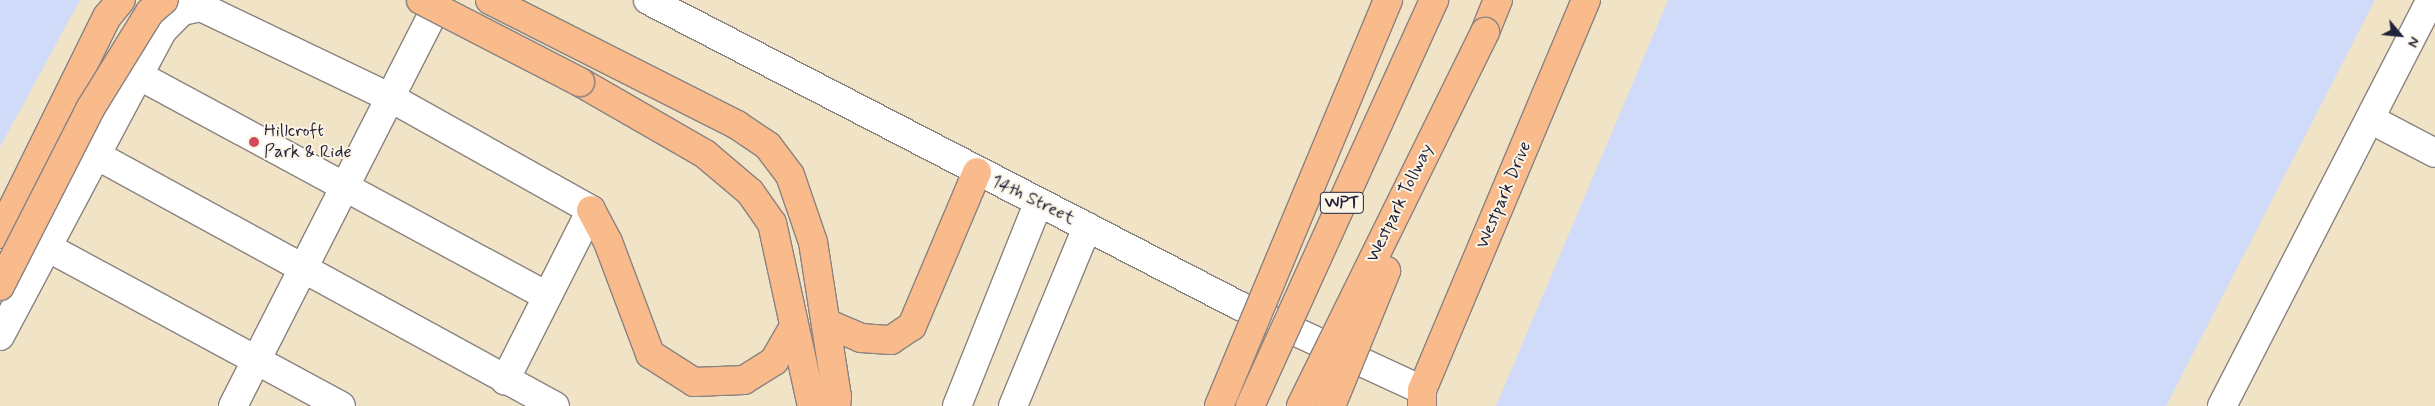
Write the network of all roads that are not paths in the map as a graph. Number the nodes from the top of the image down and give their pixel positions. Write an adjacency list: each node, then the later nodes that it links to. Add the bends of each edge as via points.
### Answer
1 (121, 0): 26 (main road, via 107,17)
2 (148, 0): 14 (street)
3 (164, 0): 29 (main road, bridge, via 150,12 90,109)
4 (421, 0): 32 (main road, bridge, via 580,82 705,154 750,192 772,223)
5 (440, 0): 17 (street)
6 (490, 0): 31 (main road, via 737,125 768,146 790,175 813,242)
7 (648, 0): 21 (street, 14th Street)
8 (1388, 0): 44 (main road, bridge)
9 (1434, 0): 45 (main road, WPT, bridge)
10 (1498, 0): 15 (main road, Westpark Tollway)
11 (1586, 0): 36 (main road, Westpark Drive)
12 (2431, 0): 18 (street)
13 (202, 4): 14 (street, via 182,11); 17 (street)
14 (162, 31): 16 (street)
15 (1485, 32): 46 (main road, Westpark Tollway, bridge); 47 (main road, bridge)
16 (138, 75): 20 (street); 22 (street)
17 (392, 98): 22 (street); 24 (street)
18 (2370, 119): 19 (street); 48 (street)
19 (2435, 153)
20 (96, 155): 27 (street); 28 (street)
21 (977, 172): 23 (street, 14th Street); 31 (main road, via 912,326 891,340 860,338)
22 (345, 187): 28 (street); 30 (street)
23 (1038, 203): 25 (street, 14th Street); 42 (street)
24 (591, 210): 30 (street); 32 (main road, via 608,242 650,354 694,382 744,380 774,361)
25 (1088, 227): 36 (street, 14th Street); 43 (street)
26 (0, 234)
27 (47, 247): 33 (street); 34 (street)
28 (303, 269): 34 (street); 35 (street)
29 (0, 286)
30 (546, 296): 35 (street)
31 (826, 323): 41 (main road)
32 (794, 327): 40 (main road)
33 (0, 336)
34 (256, 360): 37 (street); 38 (street)
35 (504, 380): 39 (street)
36 (1415, 401)
37 (233, 406)
38 (341, 406)
39 (555, 406)
40 (812, 406)
41 (836, 406)
42 (957, 406)
43 (1013, 406)
44 (1218, 406)
45 (1250, 406)
46 (1301, 406)
47 (1330, 406)
48 (2222, 406)

